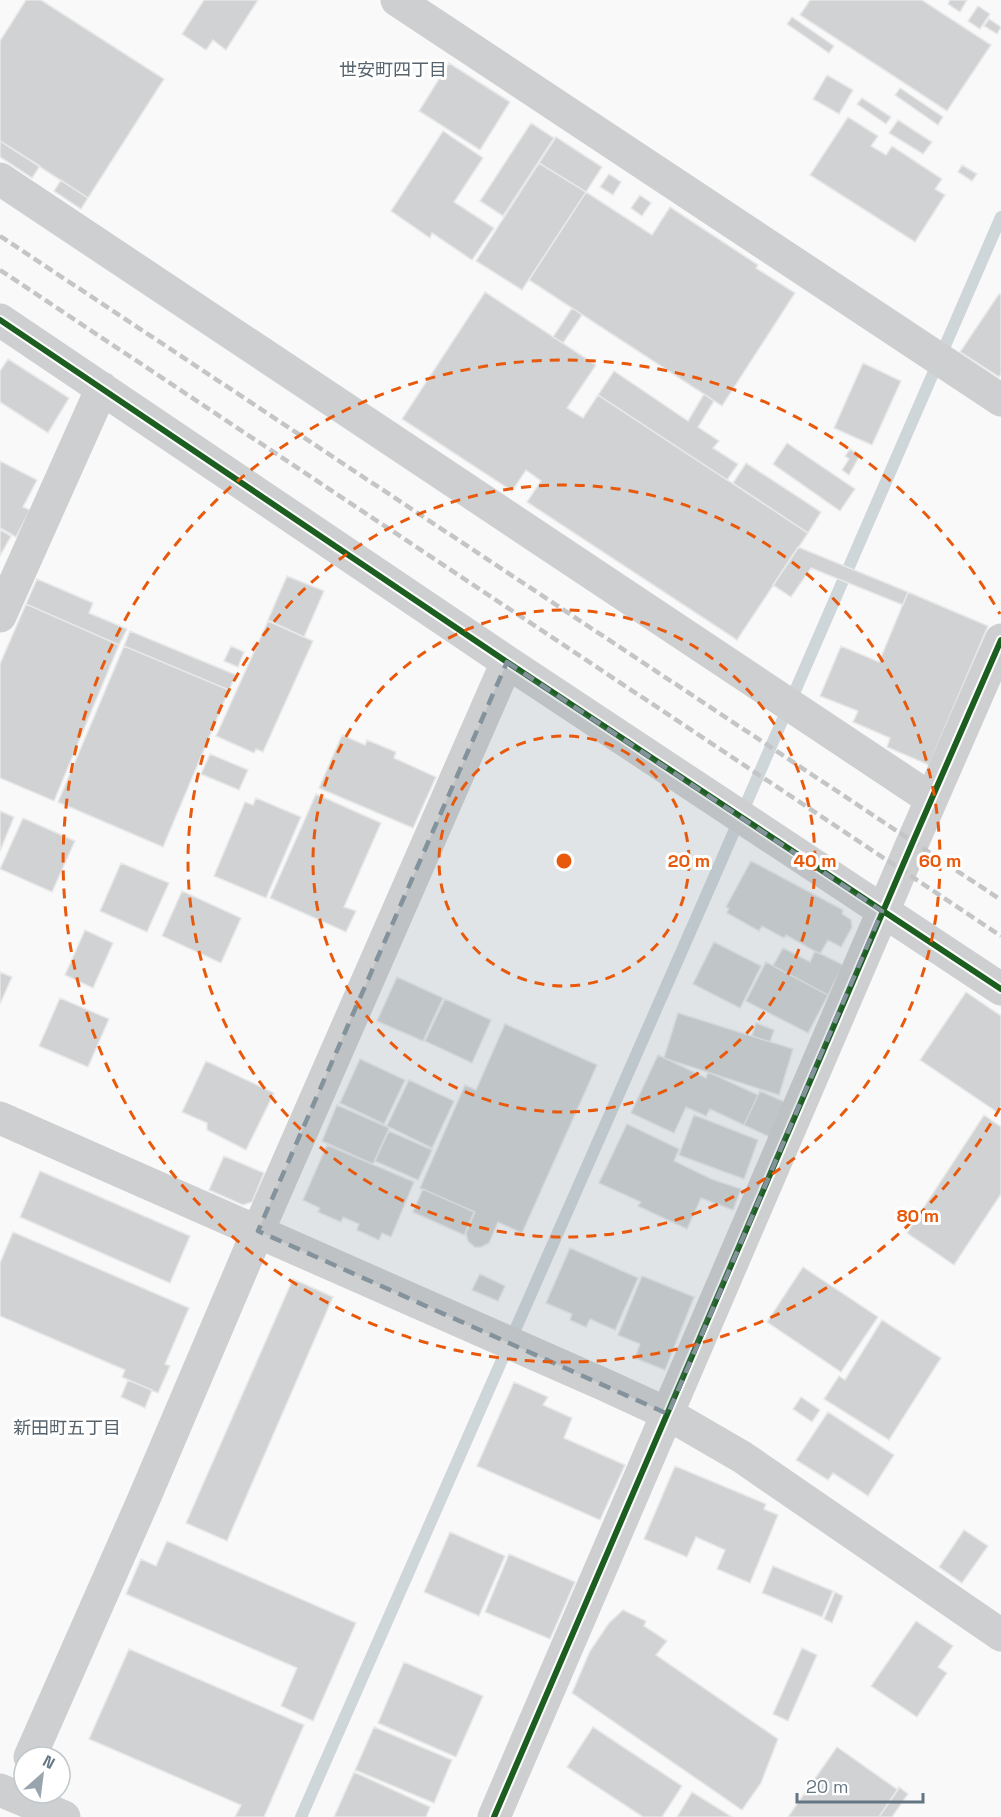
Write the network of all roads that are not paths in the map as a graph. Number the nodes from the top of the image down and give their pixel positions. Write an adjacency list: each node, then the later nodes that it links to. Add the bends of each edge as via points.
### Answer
1 (397, 0): 5 (street)
2 (0, 179): 9 (street)
3 (0, 320): 4 (street)
4 (102, 388): 6 (street); 8 (street)
5 (1001, 400)
6 (0, 616)
7 (1001, 640): 9 (street)
8 (507, 662): 10 (street); 13 (street)
9 (931, 799): 10 (street)
10 (882, 911): 11 (street); 14 (street)
11 (1001, 989)
12 (0, 1118): 13 (street)
13 (258, 1231): 14 (street); 16 (street)
14 (668, 1414): 15 (street, via 742,1457); 19 (street)
15 (1001, 1635)
16 (35, 1745)
17 (10, 1793): 18 (street)
18 (64, 1817)
19 (494, 1817)

